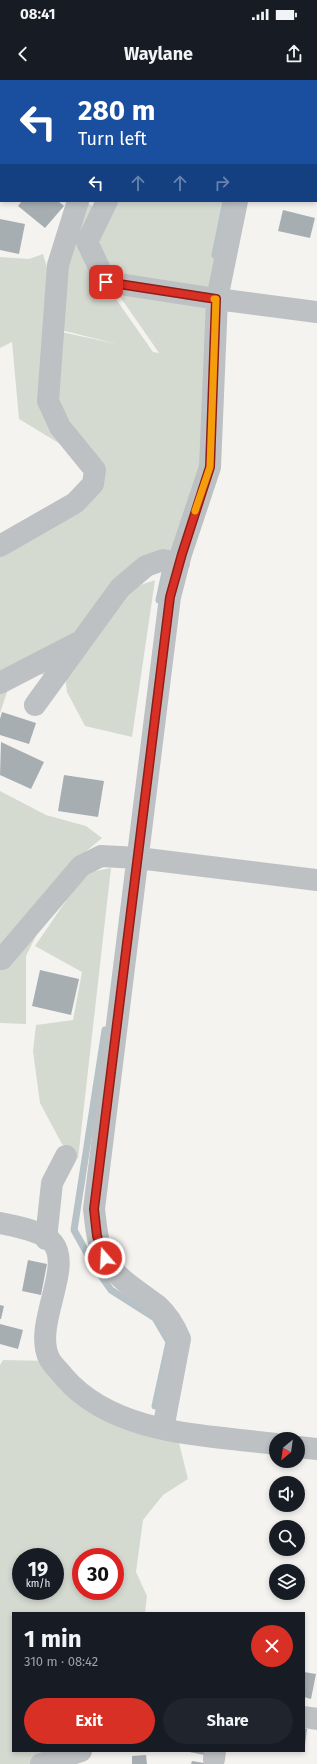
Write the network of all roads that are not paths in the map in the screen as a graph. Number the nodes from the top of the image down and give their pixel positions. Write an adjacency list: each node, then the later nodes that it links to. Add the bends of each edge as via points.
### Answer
1 (78, 202): 6 (street, via 58,265 48,401 60,427 95,470 93,484 75,503)
2 (107, 202): 4 (street, via 87,242 106,282)
3 (236, 202): 4 (street)
4 (216, 299): 5 (street); 7 (street, via 210,467)
5 (317, 312)
6 (0, 546)
7 (179, 563): 8 (street, via 162,560 146,566 120,588); 11 (street, via 170,597)
8 (82, 641): 9 (street); 10 (street)
9 (0, 683)
10 (35, 706)
11 (138, 858): 12 (street); 13 (street, via 101,856 81,866); 17 (street, via 94,1209 97,1236 105,1258 121,1280 159,1307 174,1325 180,1339)
12 (317, 880)
13 (2, 959)
14 (66, 1156): 16 (street, via 52,1183)
15 (0, 1223): 16 (street, via 34,1231)
16 (46, 1239): 17 (street, via 53,1243 60,1262 44,1333 48,1358 87,1399 122,1418)
17 (163, 1429): 18 (street)
18 (269, 1443)
19 (305, 1448): 20 (street)
20 (317, 1449)
21 (305, 1716): 22 (street)
22 (317, 1719)
23 (78, 1752): 24 (street)
24 (41, 1764)

